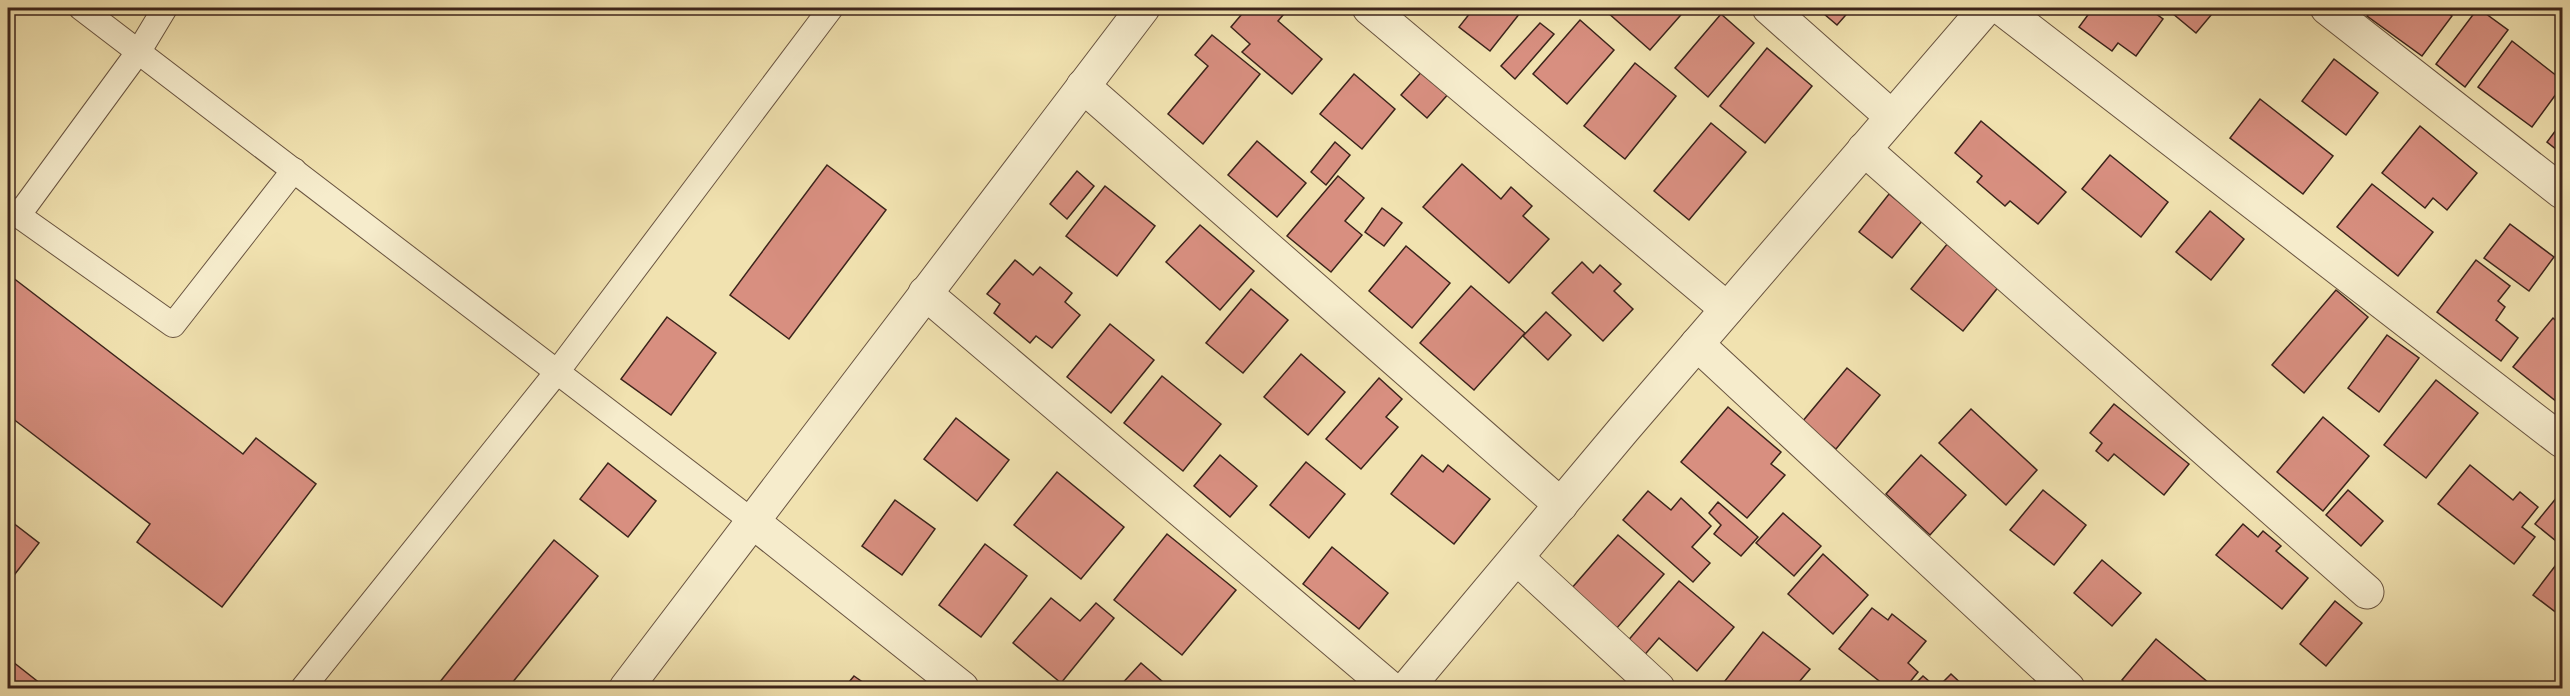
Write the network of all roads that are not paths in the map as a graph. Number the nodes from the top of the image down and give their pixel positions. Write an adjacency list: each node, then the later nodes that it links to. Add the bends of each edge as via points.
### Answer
1 (81, 8): 10 (lane)
2 (165, 8): 10 (lane)
3 (831, 8): 20 (lane)
4 (1143, 8): 11 (street)
5 (1369, 8): 18 (street)
6 (1769, 8): 12 (street)
7 (1986, 8): 12 (street)
8 (2001, 8): 21 (street)
9 (2327, 8): 15 (street)
10 (139, 51): 14 (lane); 16 (lane)
11 (1083, 86): 17 (street); 22 (street)
12 (1892, 117): 13 (street)
13 (1864, 149): 18 (street); 25 (street)
14 (294, 170): 16 (lane, via 172,325); 20 (lane)
15 (2562, 192)
16 (13, 212)
17 (924, 293): 23 (street); 29 (street)
18 (1727, 309): 19 (street)
19 (1698, 344): 22 (street); 32 (street)
20 (557, 372): 23 (lane); 26 (lane)
21 (2562, 441)
22 (1561, 505): 24 (street)
23 (752, 521): 27 (street); 28 (street)
24 (1517, 558): 30 (street); 31 (street)
25 (2367, 592)
26 (303, 688)
27 (626, 688)
28 (962, 688)
29 (1390, 688)
30 (1407, 688)
31 (1658, 688)
32 (2068, 688)

